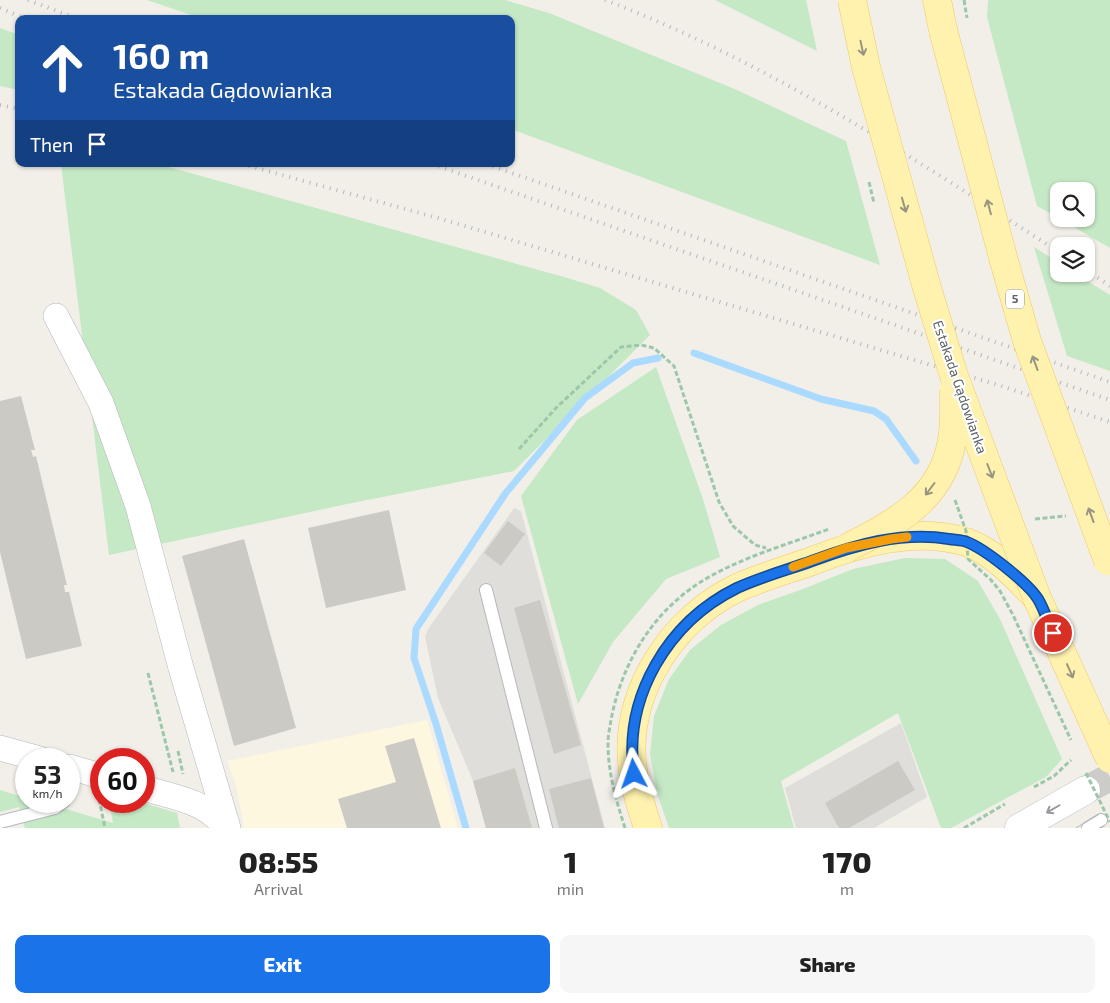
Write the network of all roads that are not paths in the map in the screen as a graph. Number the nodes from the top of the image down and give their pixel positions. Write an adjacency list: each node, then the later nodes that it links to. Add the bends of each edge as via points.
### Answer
1 (852, 0): 6 (main road, Estakada Gądowianka, one-way to 6, bridge, via 866,67)
2 (936, 0): 4 (main road, 5)
3 (945, 0): 4 (main road)
4 (943, 30): 8 (main road, 5, one-way to 4, bridge, via 1027,341)
5 (56, 316): 19 (street, via 100,403 138,506)
6 (954, 376): 7 (main road, one-way to 7, bridge, via 952,440 940,475 920,502 888,527); 10 (main road, Estakada Gądowianka, one-way to 10, bridge)
7 (840, 538): 10 (main road, bridge, via 891,539 966,530); 21 (main road, via 707,606 662,653 640,701 632,739 636,787)
8 (1110, 565)
9 (486, 590): 20 (lane)
10 (1037, 598): 13 (main road, Estakada Gądowianka, one-way to 13, bridge)
11 (0, 748): 12 (street)
12 (15, 752)
13 (1110, 759)
14 (1085, 779): 22 (main road, one-way to 22)
15 (155, 791): 19 (street, via 204,808)
16 (36, 813): 18 (lane)
17 (1105, 821): 23 (lane)
18 (0, 822)
19 (226, 828)
20 (546, 828)
21 (648, 828)
22 (1019, 828)
23 (1088, 828)

